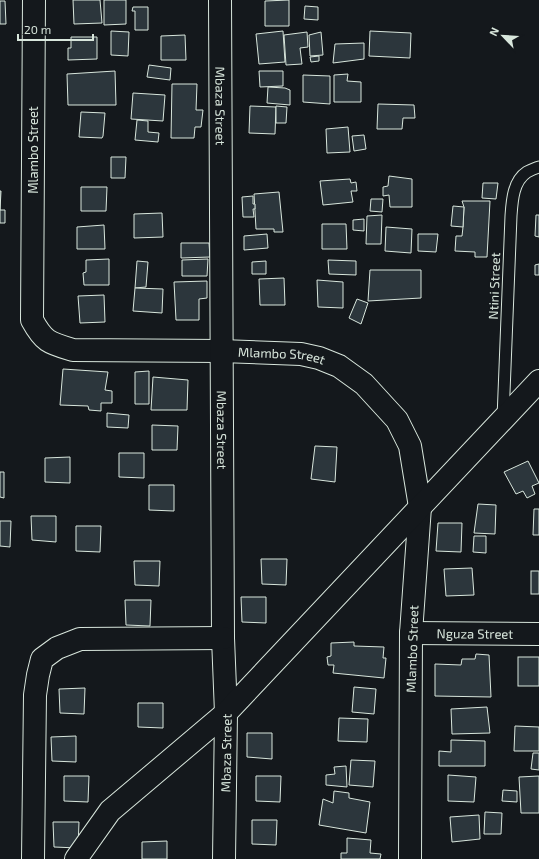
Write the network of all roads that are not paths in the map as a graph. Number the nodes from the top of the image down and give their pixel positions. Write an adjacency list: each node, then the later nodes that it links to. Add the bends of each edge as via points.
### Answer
1 (34, 0): 4 (street, Mlambo Street, via 32,320 40,335 52,344 73,350)
2 (220, 0): 4 (street, Mbaza Street)
3 (539, 167): 6 (lane, Ntini Street, via 526,172 513,194)
4 (221, 350): 7 (street, Mlambo Street, via 301,354 319,358 339,366 364,384 397,420 410,446); 10 (street, Mbaza Street)
5 (539, 380): 6 (street)
6 (503, 419): 7 (street)
7 (420, 507): 8 (street, Mlambo Street); 11 (street)
8 (411, 633): 9 (street, Nguza Street); 15 (street, Mlambo Street)
9 (539, 634)
10 (222, 638): 11 (street, Mbaza Street); 12 (street, via 80,639 57,648 42,659 35,695)
11 (226, 713): 13 (street, via 110,812); 14 (street, Mbaza Street)
12 (33, 859)
13 (76, 859)
14 (224, 859)
15 (410, 859)

